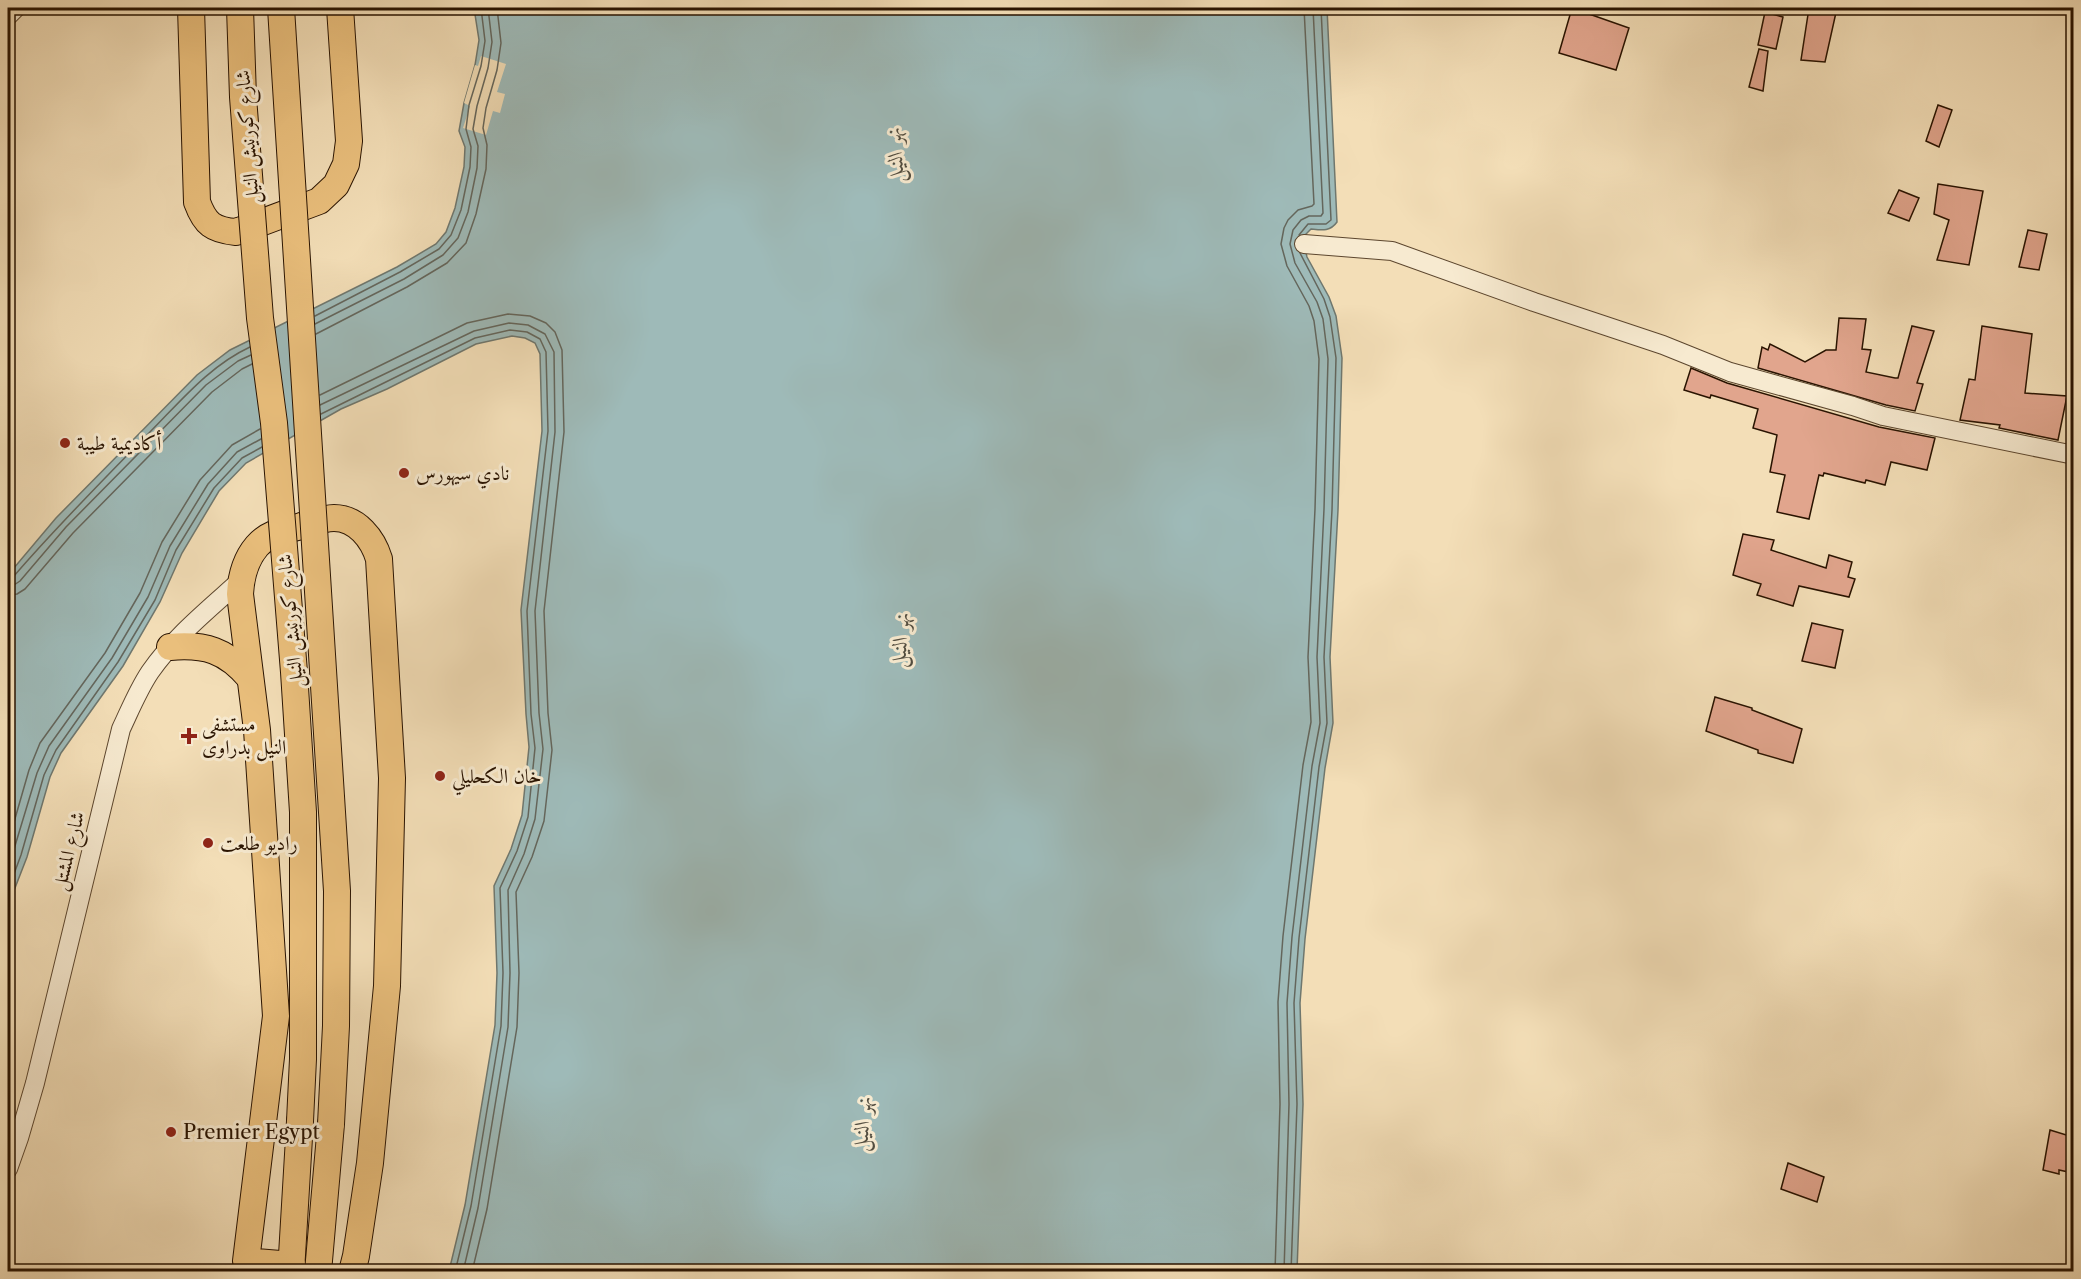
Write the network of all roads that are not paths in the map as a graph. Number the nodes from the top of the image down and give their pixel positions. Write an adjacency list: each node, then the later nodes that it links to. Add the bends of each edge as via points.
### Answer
1 (16, 8): 6 (street)
2 (191, 8): 5 (highway, via 197,202 210,225 236,232 319,201 336,185 346,164 349,141)
3 (240, 8): 13 (highway, شارع كورنيش النيل, bridge, via 260,318 274,423 303,812 303,1059)
4 (281, 8): 14 (highway, شارع كورنيش النيل, bridge, via 337,891 336,1026)
5 (340, 8)
6 (8, 16)
7 (1304, 244): 8 (street, via 1392,251 1730,372 1883,416)
8 (2073, 455)
9 (241, 580): 10 (street, شارع المشتل); 11 (highway); 15 (highway, via 246,562 269,535 332,518 363,530 379,559 392,778 387,986 370,1163)
10 (170, 647): 11 (highway, via 206,648 223,654); 12 (street, شارع المشتل, via 150,673 121,729 35,1083)
11 (250, 678): 13 (highway, via 276,1016 246,1261)
12 (8, 1169)
13 (291, 1268)
14 (318, 1272)
15 (352, 1272)

